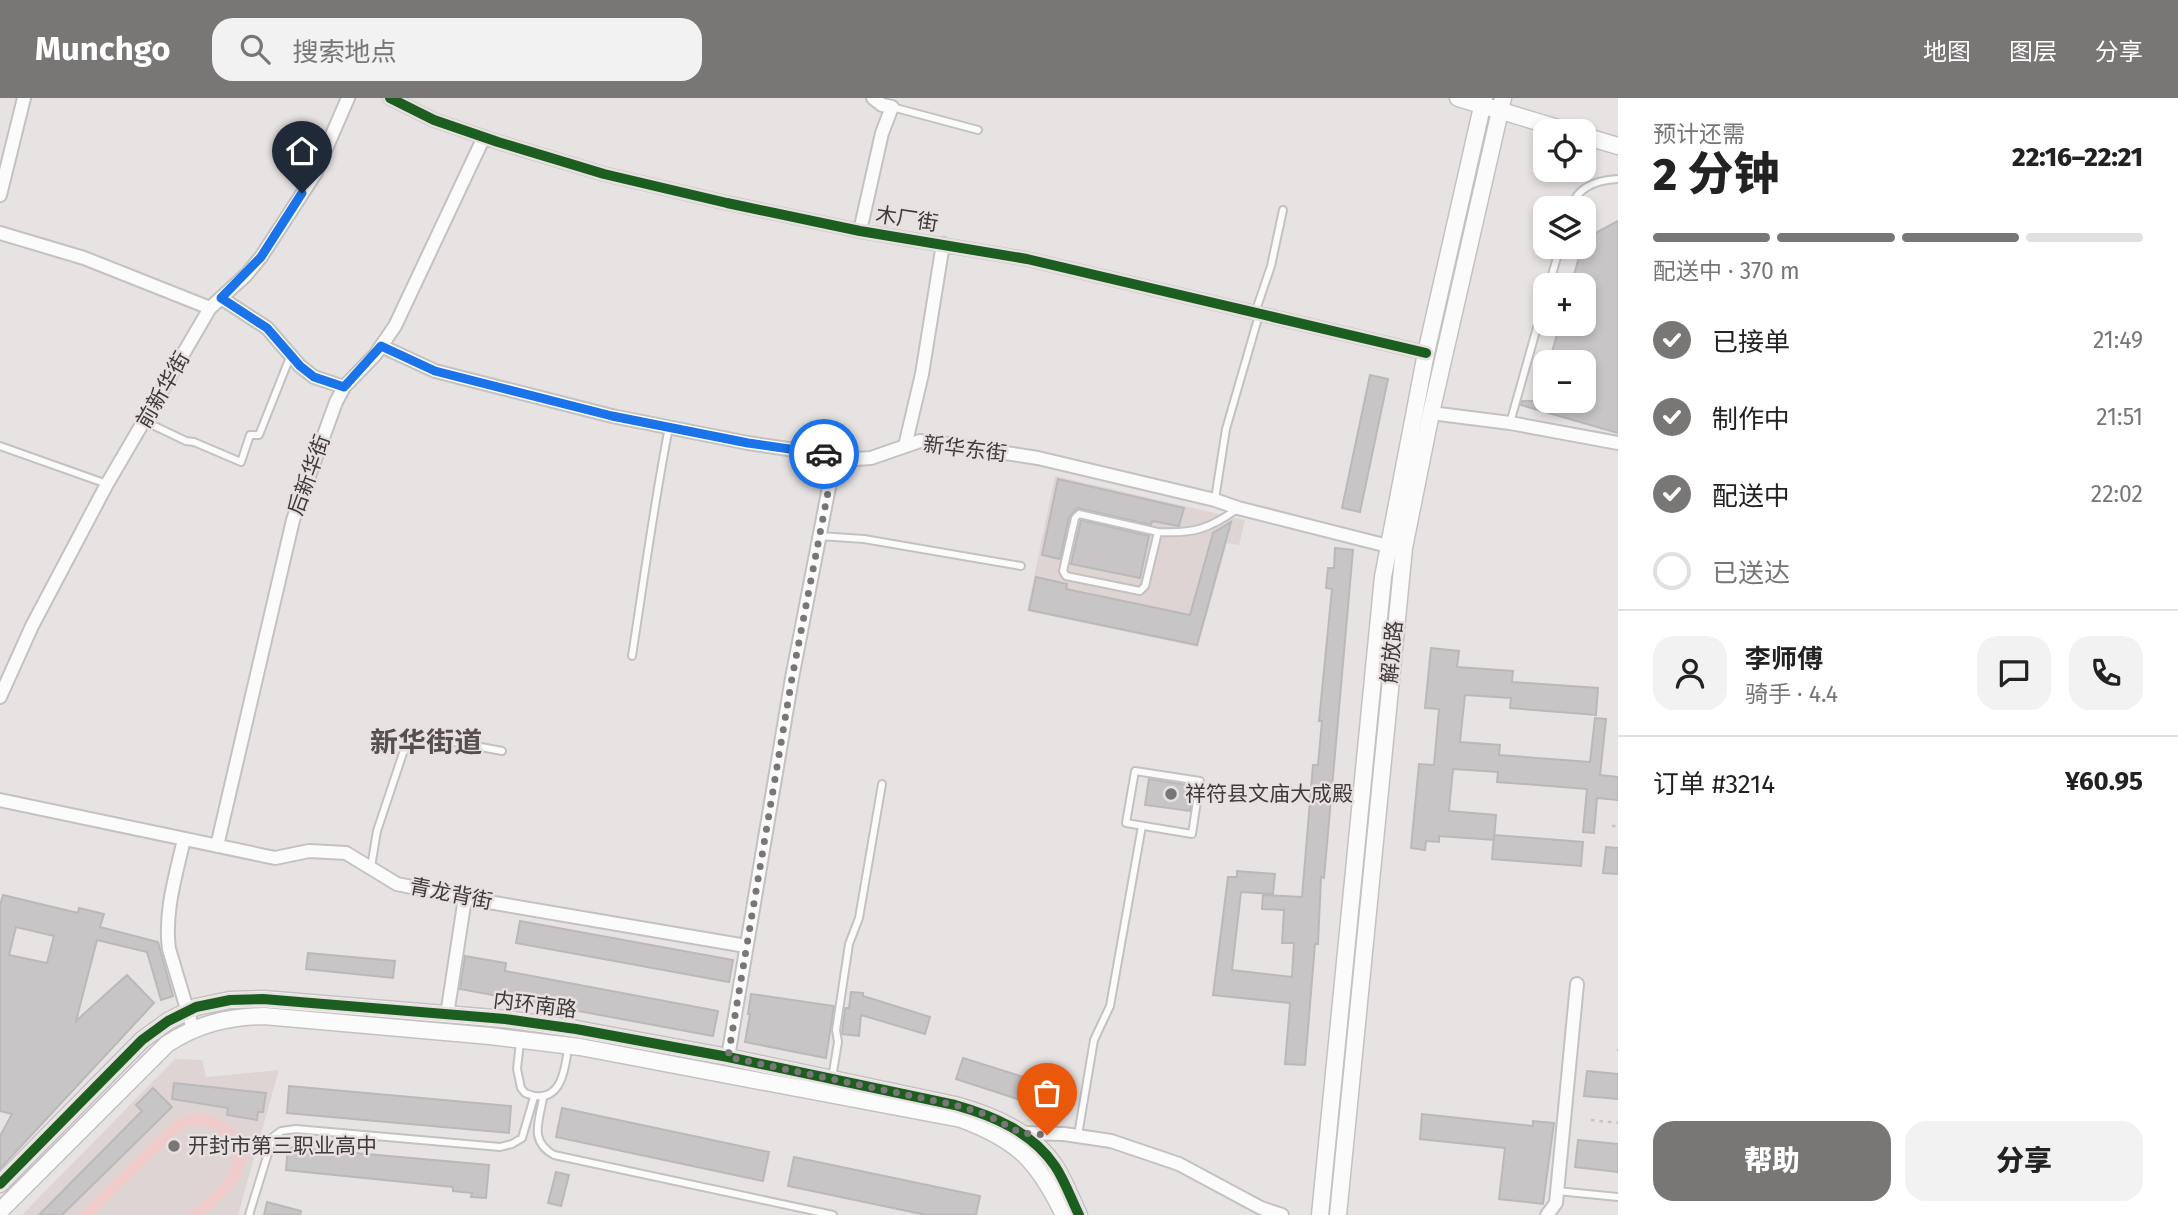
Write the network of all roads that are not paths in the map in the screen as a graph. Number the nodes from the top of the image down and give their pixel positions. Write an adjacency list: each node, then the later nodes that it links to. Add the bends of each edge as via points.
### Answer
1 (24, 98): 15 (street)
2 (348, 98): 21 (street, 前新华街, via 315,174 261,257)
3 (390, 98): 11 (street, 木厂街)
4 (873, 98): 8 (street)
5 (1458, 98): 6 (street)
6 (1483, 102): 7 (street); 26 (street, 解放路)
7 (1502, 105): 9 (street); 29 (street, 解放路)
8 (892, 107): 10 (lane); 18 (street)
9 (1538, 119)
10 (978, 130)
11 (484, 137): 18 (street, 木厂街, via 604,174); 25 (street, 后新华街, via 395,326)
12 (1596, 140): 13 (street)
13 (1618, 146)
14 (1618, 179): 16 (lane, via 1592,182)
15 (0, 195)
16 (1576, 196)
17 (1283, 211): 23 (lane)
18 (860, 231): 20 (street, 木厂街)
19 (0, 233): 22 (street, via 84,258)
20 (943, 244): 23 (street, 木厂街, via 1027,259); 35 (street)
21 (221, 298): 22 (street, 前新华街); 27 (street, via 257,319)
22 (210, 308): 30 (street, 前新华街)
23 (1257, 314): 26 (street, 木厂街); 38 (lane, via 1226,429)
24 (1535, 336): 31 (lane)
25 (381, 346): 28 (street, 后新华街); 32 (street, 新华东街, via 435,371)
26 (1426, 353): 42 (street, 解放路)
27 (291, 355): 28 (street, via 314,377); 30 (lane, via 260,435 250,435 241,461)
28 (344, 387): 51 (street, 后新华街, via 293,520)
29 (1431, 413): 31 (street); 79 (street, 解放路, via 1399,582)
30 (144, 421): 37 (street, 前新华街)
31 (1510, 423): 33 (street)
32 (669, 427): 36 (street, 新华东街); 44 (lane)
33 (1618, 443)
34 (0, 446): 37 (lane)
35 (905, 446): 36 (street, 新华东街, via 871,458); 38 (street, 新华东街, via 920,441 1038,458)
36 (835, 456): 41 (street)
37 (107, 484): 45 (street, 前新华街)
38 (1215, 500): 39 (street, 新华东街)
39 (1238, 508): 40 (lane, via 1208,527); 42 (street, 新华东街)
40 (1158, 532): 40 (lane, via 1140,591 1066,576 1063,571 1079,514)
41 (819, 536): 43 (lane, via 864,539); 54 (street)
42 (1388, 546): 78 (street, 解放路)
43 (1021, 566)
44 (632, 656)
45 (0, 697)
46 (502, 751): 52 (lane, via 414,738 398,766 377,831)
47 (882, 784): 62 (lane, via 859,918 849,944)
48 (0, 800): 50 (street, 青龙背街)
49 (1142, 826): 49 (lane, via 1126,824 1135,771 1200,781 1192,834); 68 (lane, via 1110,1006 1094,1040)
50 (184, 839): 51 (street, 青龙背街); 56 (street, via 167,937)
51 (217, 846): 52 (street, 青龙背街, via 275,858 309,851 346,853)
52 (371, 867): 53 (street, 青龙背街, via 397,884)
53 (465, 898): 54 (street, 青龙背街); 57 (street)
54 (746, 946): 61 (street)
55 (1577, 984): 70 (street)
56 (187, 1011): 57 (street, 内环南路, via 218,1002 264,999); 58 (street); 69 (street, 内环南路, via 142,1040)
57 (447, 1015): 61 (street, 内环南路, via 576,1029)
58 (193, 1028): 59 (street, 内环南路, via 264,1016); 72 (street, 内环南路, via 155,1055)
59 (520, 1040): 60 (street, 内环南路); 63 (lane, via 518,1080 525,1093)
60 (569, 1045): 64 (lane, via 561,1081); 75 (street, 内环南路, via 961,1119 1023,1152)
61 (728, 1057): 62 (street, 内环南路)
62 (831, 1080): 66 (street, 内环南路, via 972,1110)
63 (534, 1097): 64 (lane); 65 (lane)
64 (543, 1098): 67 (lane)
65 (525, 1133): 67 (lane); 73 (lane, via 500,1147 281,1131 273,1136)
66 (1021, 1133): 68 (street); 76 (street, 内环南路, via 1056,1168)
67 (537, 1135): 74 (lane, via 544,1149 554,1155)
68 (1078, 1135): 77 (street, via 1179,1164)
69 (0, 1184)
70 (1557, 1191): 71 (lane); 80 (street, via 1556,1203)
71 (1618, 1197)
72 (0, 1211)
73 (249, 1215)
74 (833, 1215)
75 (1064, 1215)
76 (1079, 1215)
77 (1282, 1215)
78 (1320, 1215)
79 (1338, 1215)
80 (1547, 1215)

